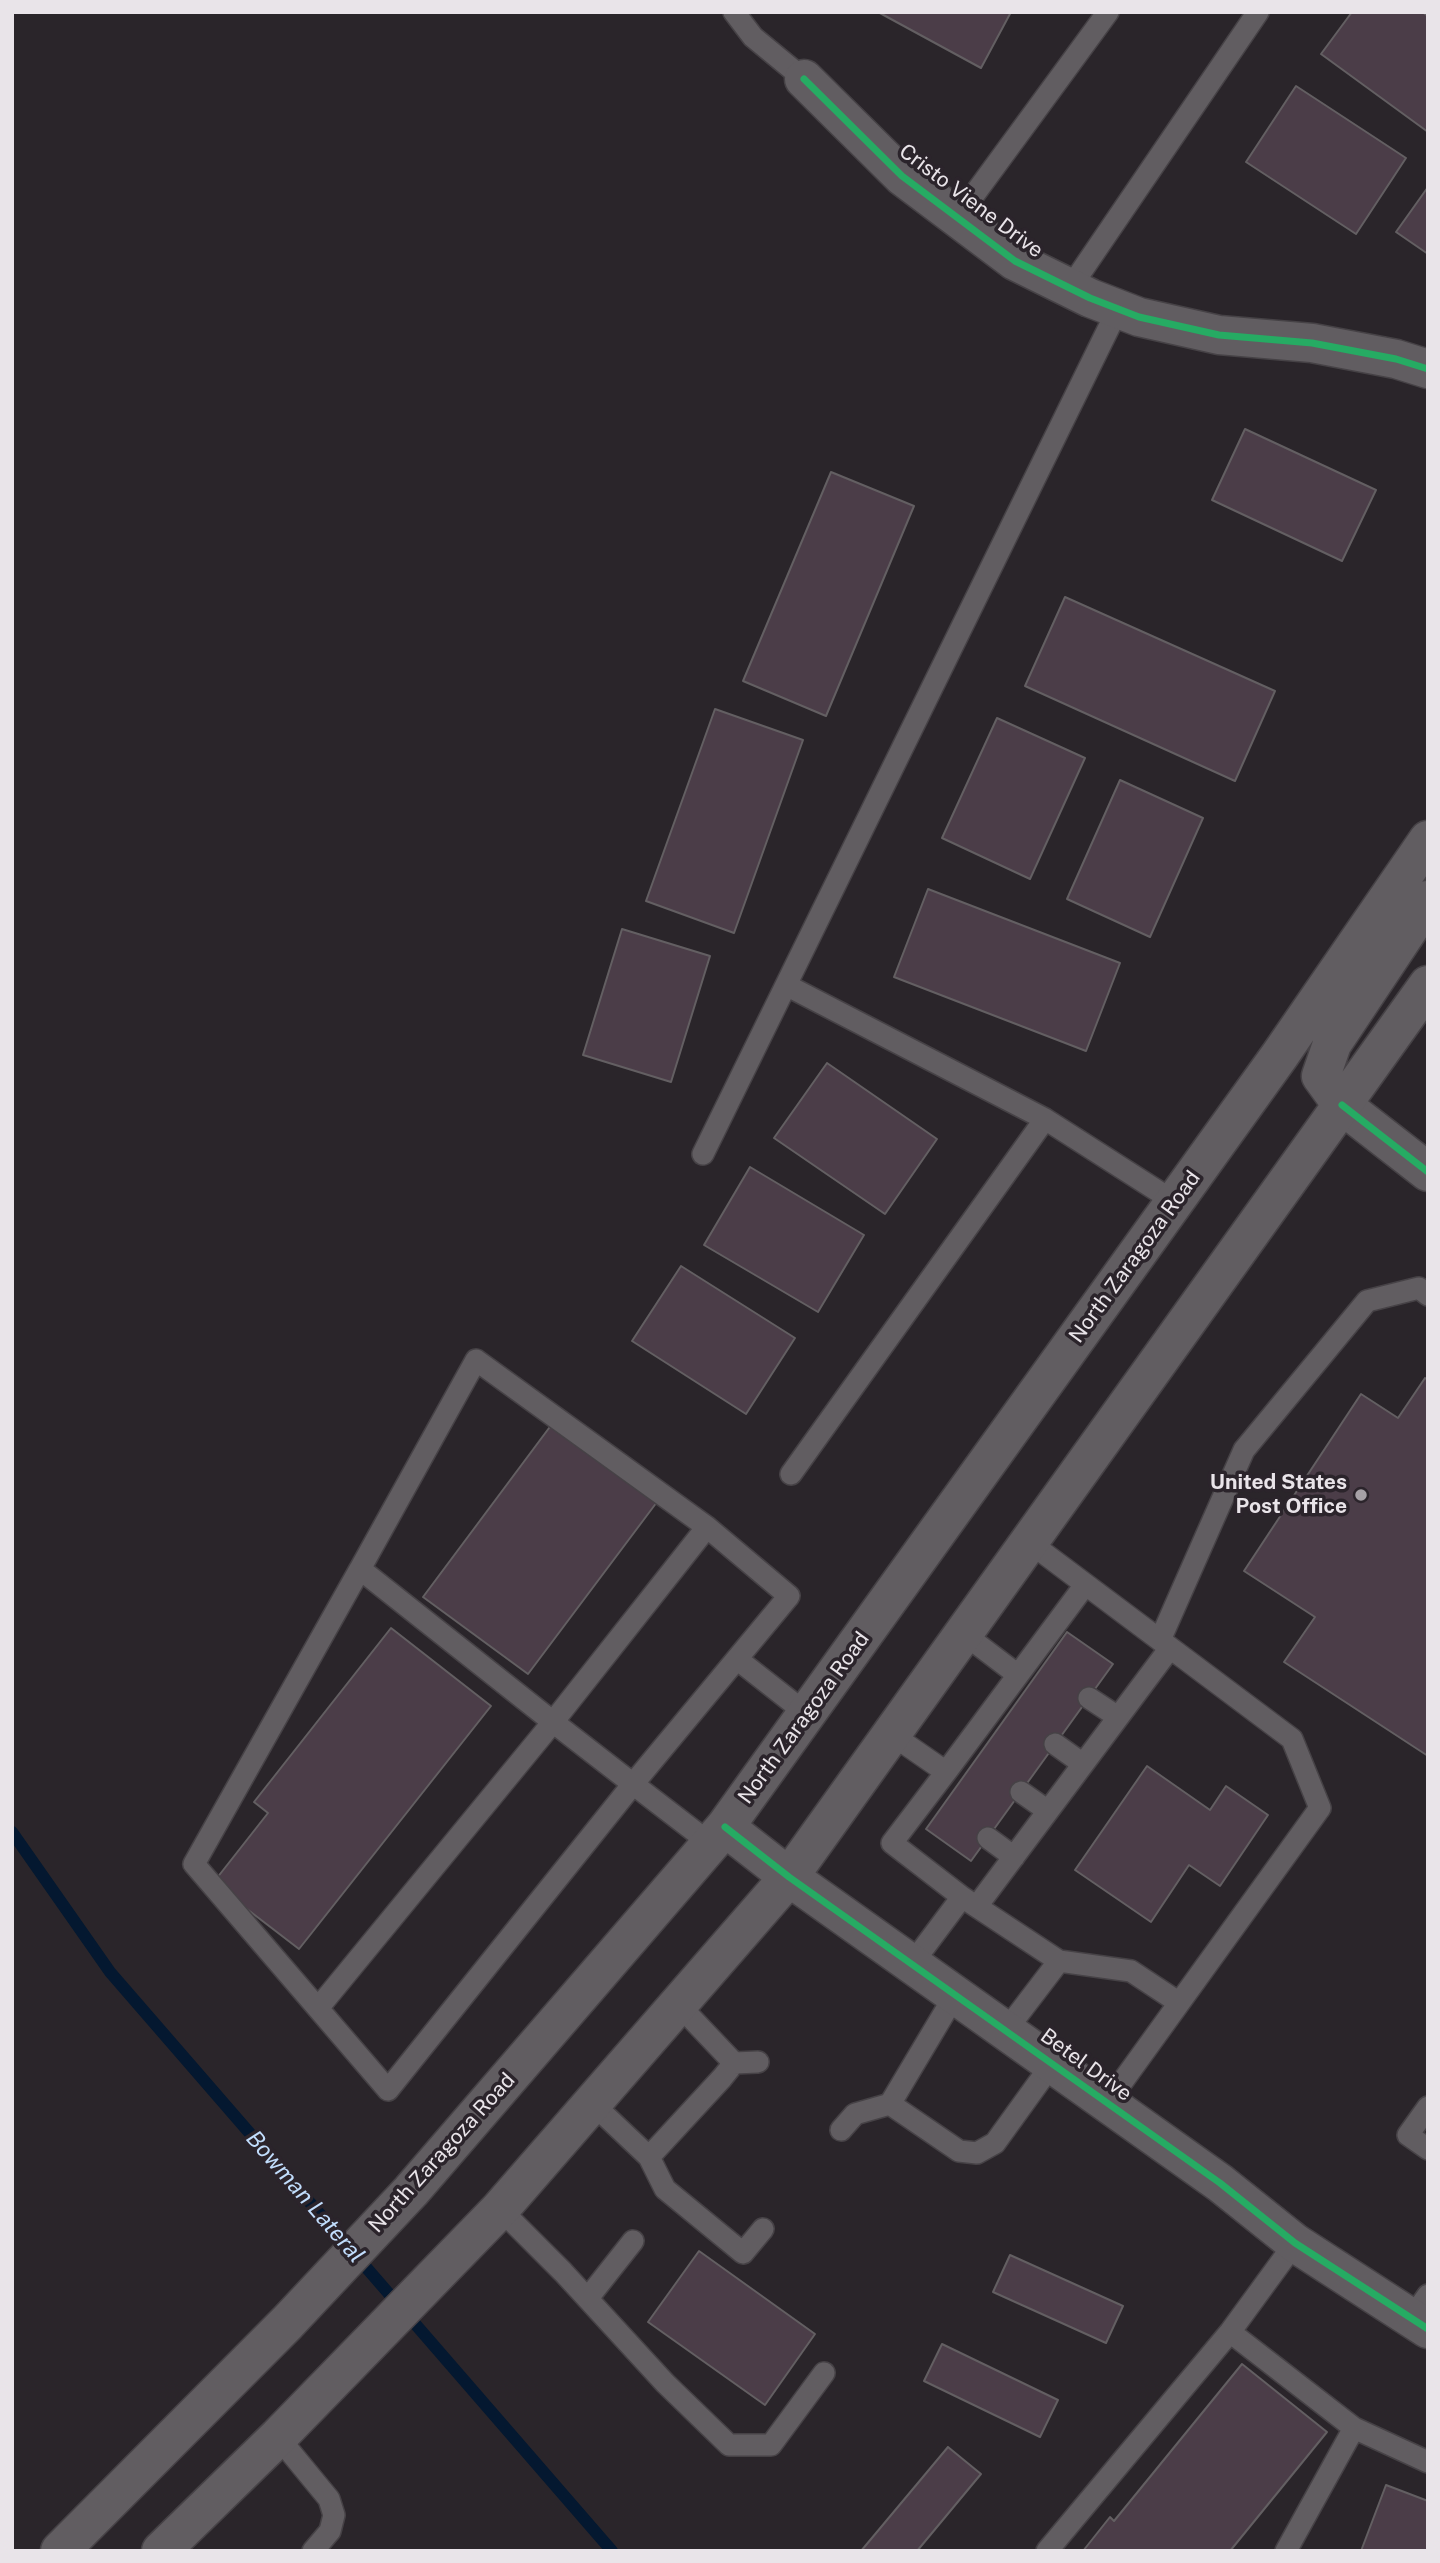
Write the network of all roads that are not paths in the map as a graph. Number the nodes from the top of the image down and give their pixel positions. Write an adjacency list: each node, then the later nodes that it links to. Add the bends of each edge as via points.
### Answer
1 (734, 12): 4 (lane, via 753,37)
2 (1108, 12): 5 (lane)
3 (1258, 12): 6 (lane)
4 (804, 79): 5 (main road, Cristo Viene Drive, via 902,176)
5 (957, 218): 6 (main road, Cristo Viene Drive, via 1016,261)
6 (1070, 288): 7 (main road, Cristo Viene Drive)
7 (1118, 309): 8 (main road, Cristo Viene Drive, via 1219,335 1312,343); 11 (lane)
8 (1428, 369)
9 (1428, 840): 17 (main road, North Zaragoza Road)
10 (1428, 900): 13 (main road, via 1332,1044 1321,1076)
11 (786, 985): 14 (lane); 15 (lane)
12 (1428, 985): 13 (main road)
13 (1342, 1105): 16 (main road); 21 (main road)
14 (1045, 1119): 17 (lane); 19 (lane)
15 (703, 1154)
16 (1428, 1172)
17 (1175, 1202): 29 (main road, North Zaragoza Road)
18 (1428, 1295): 25 (lane, via 1419,1288 1367,1301 1244,1450)
19 (791, 1474)
20 (707, 1527): 22 (lane, via 476,1360); 26 (lane, via 789,1596); 31 (lane)
21 (1029, 1542): 23 (lane); 24 (main road)
22 (360, 1569): 31 (lane); 49 (lane, via 194,1864)
23 (1085, 1585): 25 (lane); 27 (lane)
24 (964, 1634): 27 (lane); 32 (main road)
25 (1165, 1644): 30 (lane); 47 (lane, via 1292,1739 1320,1808)
26 (737, 1659): 29 (lane); 36 (lane)
27 (1030, 1666): 35 (lane, via 970,1754)
28 (1089, 1698): 30 (lane)
29 (807, 1714): 39 (main road, North Zaragoza Road)
30 (1118, 1717): 34 (lane)
31 (552, 1722): 36 (lane); 49 (lane)
32 (891, 1734): 35 (lane); 42 (main road)
33 (1055, 1744): 34 (lane)
34 (1083, 1764): 38 (lane)
35 (946, 1772): 43 (lane, via 936,1800 892,1843)
36 (633, 1784): 39 (lane); 49 (lane, via 388,2090)
37 (1021, 1791): 38 (lane)
38 (1048, 1811): 41 (lane)
39 (718, 1835): 42 (main road, Betel Drive); 70 (main road, North Zaragoza Road, via 411,2191)
40 (988, 1838): 41 (lane)
41 (1014, 1857): 43 (lane)
42 (789, 1877): 45 (main road, Betel Drive); 48 (main road)
43 (969, 1901): 44 (lane); 45 (lane)
44 (1059, 1961): 47 (lane, via 1131,1971); 50 (lane)
45 (911, 1965): 46 (main road, Betel Drive)
46 (955, 1995): 50 (main road, Betel Drive); 56 (lane)
47 (1178, 2002): 55 (lane)
48 (678, 2004): 53 (lane); 54 (main road)
49 (319, 2007)
50 (1007, 2029): 52 (main road, Betel Drive)
51 (758, 2062): 53 (lane)
52 (1052, 2064): 55 (main road, Betel Drive); 56 (lane, via 995,2143 977,2153 959,2151)
53 (731, 2077): 60 (lane, via 673,2147)
54 (592, 2103): 60 (lane); 61 (main road)
55 (1107, 2103): 64 (main road, Betel Drive)
56 (890, 2104): 58 (lane, via 855,2113)
57 (1428, 2107): 59 (lane, via 1408,2135)
58 (841, 2130)
59 (1428, 2149)
60 (649, 2157): 62 (lane, via 664,2189 743,2253)
61 (500, 2209): 65 (lane); 71 (main road)
62 (763, 2229)
63 (633, 2241): 65 (lane)
64 (1295, 2243): 66 (main road, Betel Drive); 67 (lane)
65 (588, 2298): 68 (lane, via 664,2383 729,2445 771,2445)
66 (1422, 2315)
67 (1230, 2332): 69 (lane); 77 (lane)
68 (824, 2373)
69 (1354, 2428): 72 (lane); 78 (lane)
70 (175, 2435): 73 (main road, North Zaragoza Road); 74 (main road, via 157,2488)
71 (278, 2437): 75 (main road); 76 (lane, via 329,2499 334,2515 330,2531)
72 (1428, 2462)
73 (60, 2551)
74 (94, 2551)
75 (161, 2551)
76 (313, 2551)
77 (1047, 2551)
78 (1286, 2551)

